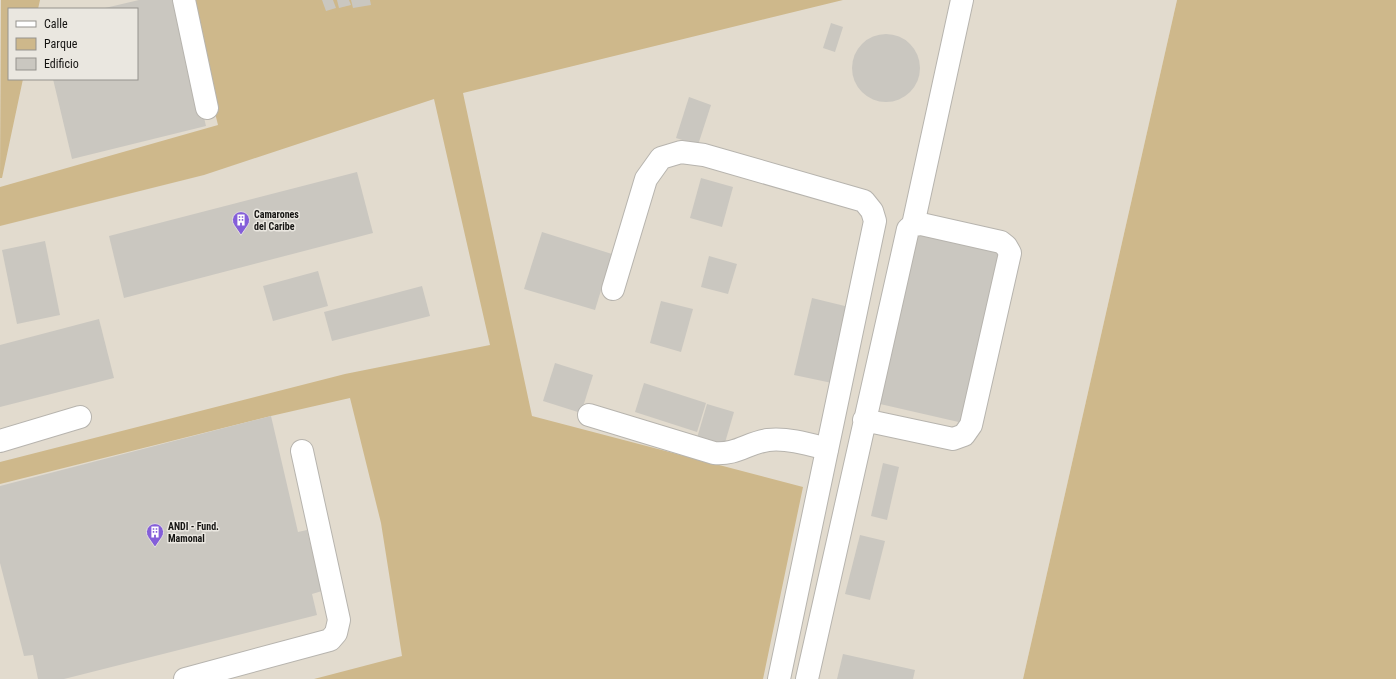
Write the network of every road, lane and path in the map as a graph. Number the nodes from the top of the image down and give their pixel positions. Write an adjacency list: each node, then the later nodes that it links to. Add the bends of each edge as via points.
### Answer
1 (184, 0): 3 (lane)
2 (962, 0): 4 (lane)
3 (207, 108)
4 (913, 225): 8 (lane, via 908,229); 8 (lane, via 921,224 1001,242 1010,253 971,425 964,435 953,439)
5 (613, 289): 10 (lane, via 646,179 661,158 681,152 704,155 864,202 872,211 874,221)
6 (589, 415): 10 (lane, via 714,453 728,454 767,440 783,439)
7 (80, 417): 9 (lane)
8 (864, 420): 14 (lane)
9 (0, 441)
10 (827, 449): 13 (lane)
11 (302, 451): 12 (lane, via 339,620 336,633 330,640)
12 (184, 679)
13 (778, 679)
14 (807, 679)

